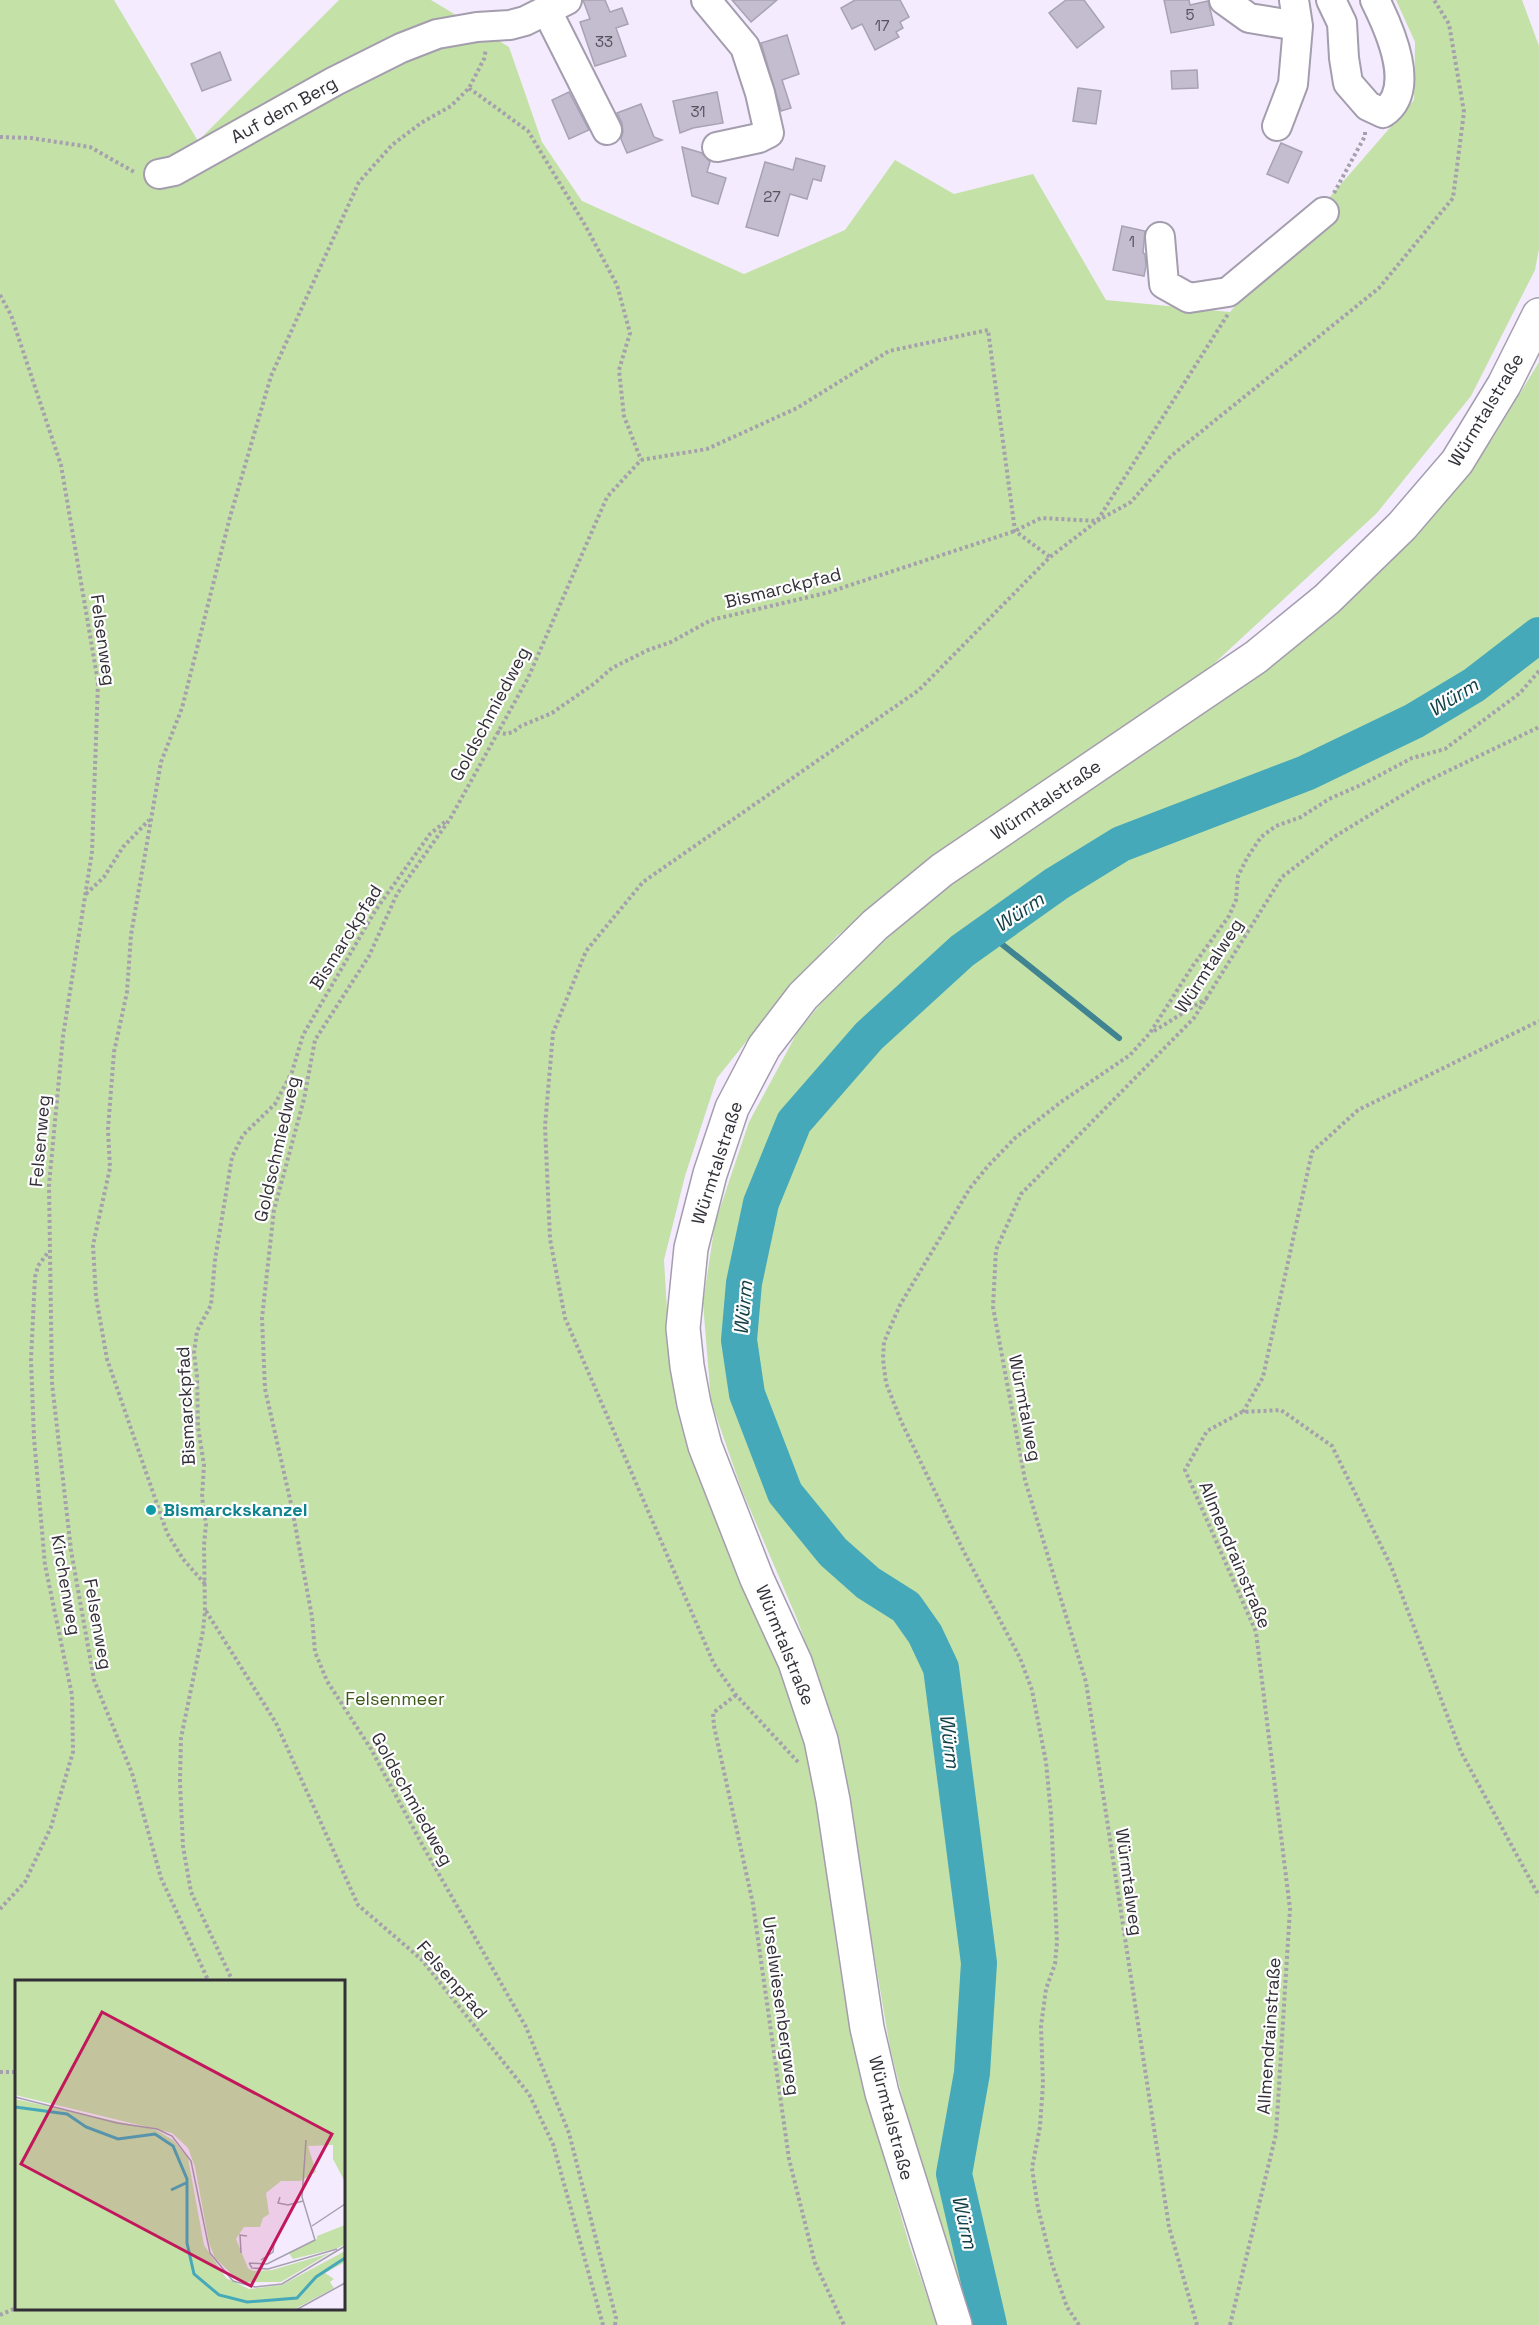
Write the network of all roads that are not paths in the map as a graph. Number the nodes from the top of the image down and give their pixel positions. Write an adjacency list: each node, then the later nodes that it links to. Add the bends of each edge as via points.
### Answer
1 (706, 0): 9 (street, via 745,47 769,133)
2 (1224, 0): 6 (street, via 1249,18)
3 (1331, 0): 4 (street, via 1342,23 1348,83 1368,106 1383,113 1393,106 1399,92 1398,65 1392,38)
4 (1375, 0)
5 (557, 6): 8 (street); 10 (street, Auf dem Berg, via 525,21 437,34 402,48 174,171)
6 (1296, 13): 7 (street, via 1293,84)
7 (1277, 126)
8 (607, 130)
9 (717, 147)
10 (159, 174)
11 (1324, 212): 12 (street, via 1228,292 1189,298 1164,284)
12 (1160, 237)
13 (1539, 315): 14 (main road, Würmtalstraße, via 1504,385 1457,462 1402,526 1327,599 1256,657 942,870 875,925 803,996 764,1047 732,1108 710,1174 691,1248 684,1309 694,1404 705,1446 795,1662 821,1740 867,2028 882,2093)
14 (955, 2325)

